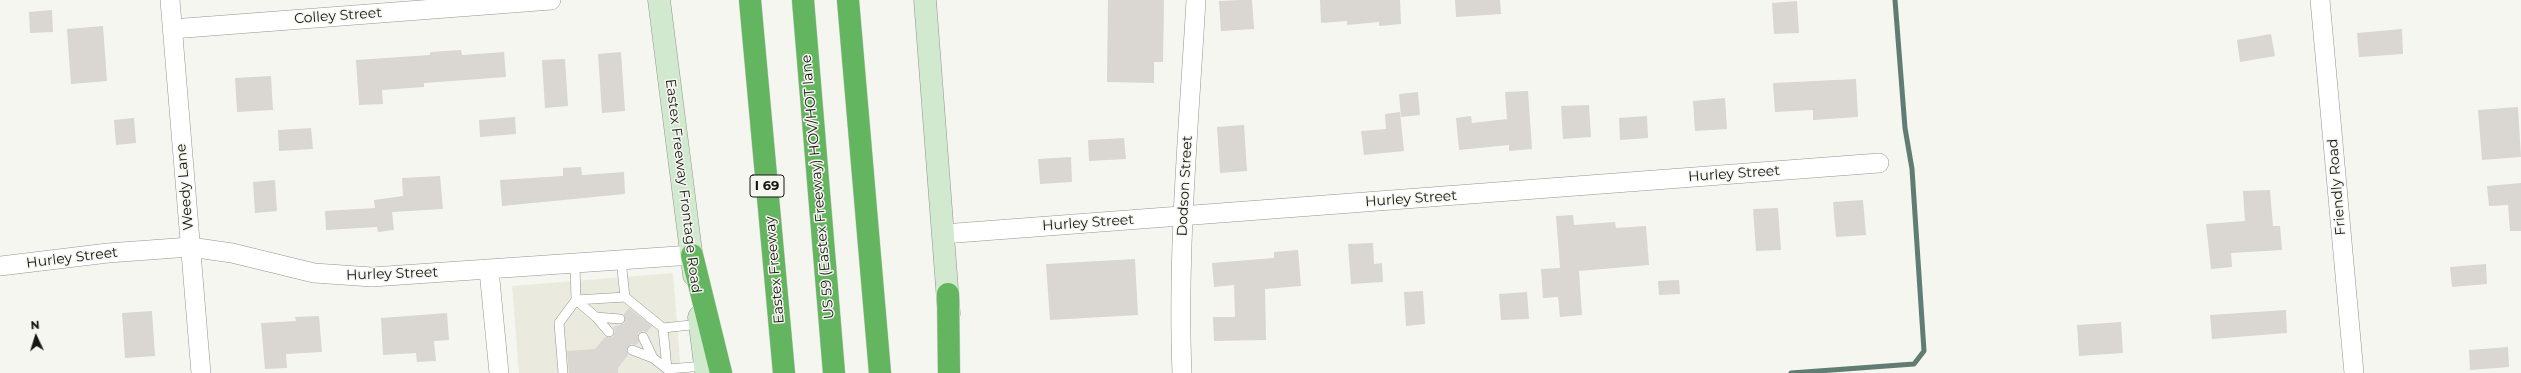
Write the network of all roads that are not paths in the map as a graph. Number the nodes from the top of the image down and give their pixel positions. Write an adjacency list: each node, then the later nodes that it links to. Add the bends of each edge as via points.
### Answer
1 (170, 0): 12 (street, Weedy Lane)
2 (551, 0): 10 (street, Colley Street)
3 (659, 0): 17 (main road, Eastex Freeway Frontage Road)
4 (750, 0): 38 (highway, Eastex Freeway / I 69)
5 (802, 0): 39 (highway, US 59 (Eastex Freeway) HOV/HOT lane)
6 (848, 0): 40 (highway)
7 (925, 0): 15 (main road)
8 (1196, 0): 14 (street, Dodson Street)
9 (2320, 0): 44 (street, Friendly Road)
10 (512, 1): 11 (street, Colley Street)
11 (415, 5): 12 (street, Colley Street)
12 (172, 29): 16 (street, Weedy Lane)
13 (1879, 163): 14 (street, Hurley Street)
14 (1183, 216): 15 (street, Hurley Street); 43 (street, Dodson Street)
15 (943, 234): 22 (main road)
16 (190, 247): 20 (street, Hurley Street, via 108,253); 21 (street, Hurley Street, via 232,253 314,273 343,277); 35 (street, Weedy Lane)
17 (692, 255): 18 (street, Hurley Street); 27 (main road, Eastex Freeway Frontage Road); 34 (highway)
18 (621, 260): 19 (street, Hurley Street); 23 (lane)
19 (575, 264): 21 (street, Hurley Street); 24 (lane)
20 (0, 266)
21 (489, 270): 36 (street)
22 (948, 294): 41 (highway); 42 (main road)
23 (624, 296): 24 (lane); 28 (lane)
24 (576, 300): 25 (lane); 37 (lane, via 559,323)
25 (596, 317): 26 (lane); 29 (lane)
26 (620, 319)
27 (700, 324): 28 (lane); 34 (main road, Eastex Freeway Frontage Road)
28 (663, 328): 33 (lane)
29 (609, 332)
30 (643, 337): 32 (lane)
31 (632, 350): 32 (lane)
32 (652, 358): 33 (lane)
33 (667, 369): 34 (lane)
34 (711, 371)
35 (201, 373)
36 (500, 373)
37 (563, 373)
38 (784, 373)
39 (834, 373)
40 (880, 373)
41 (949, 373)
42 (954, 373)
43 (1182, 373)
44 (2354, 373)

